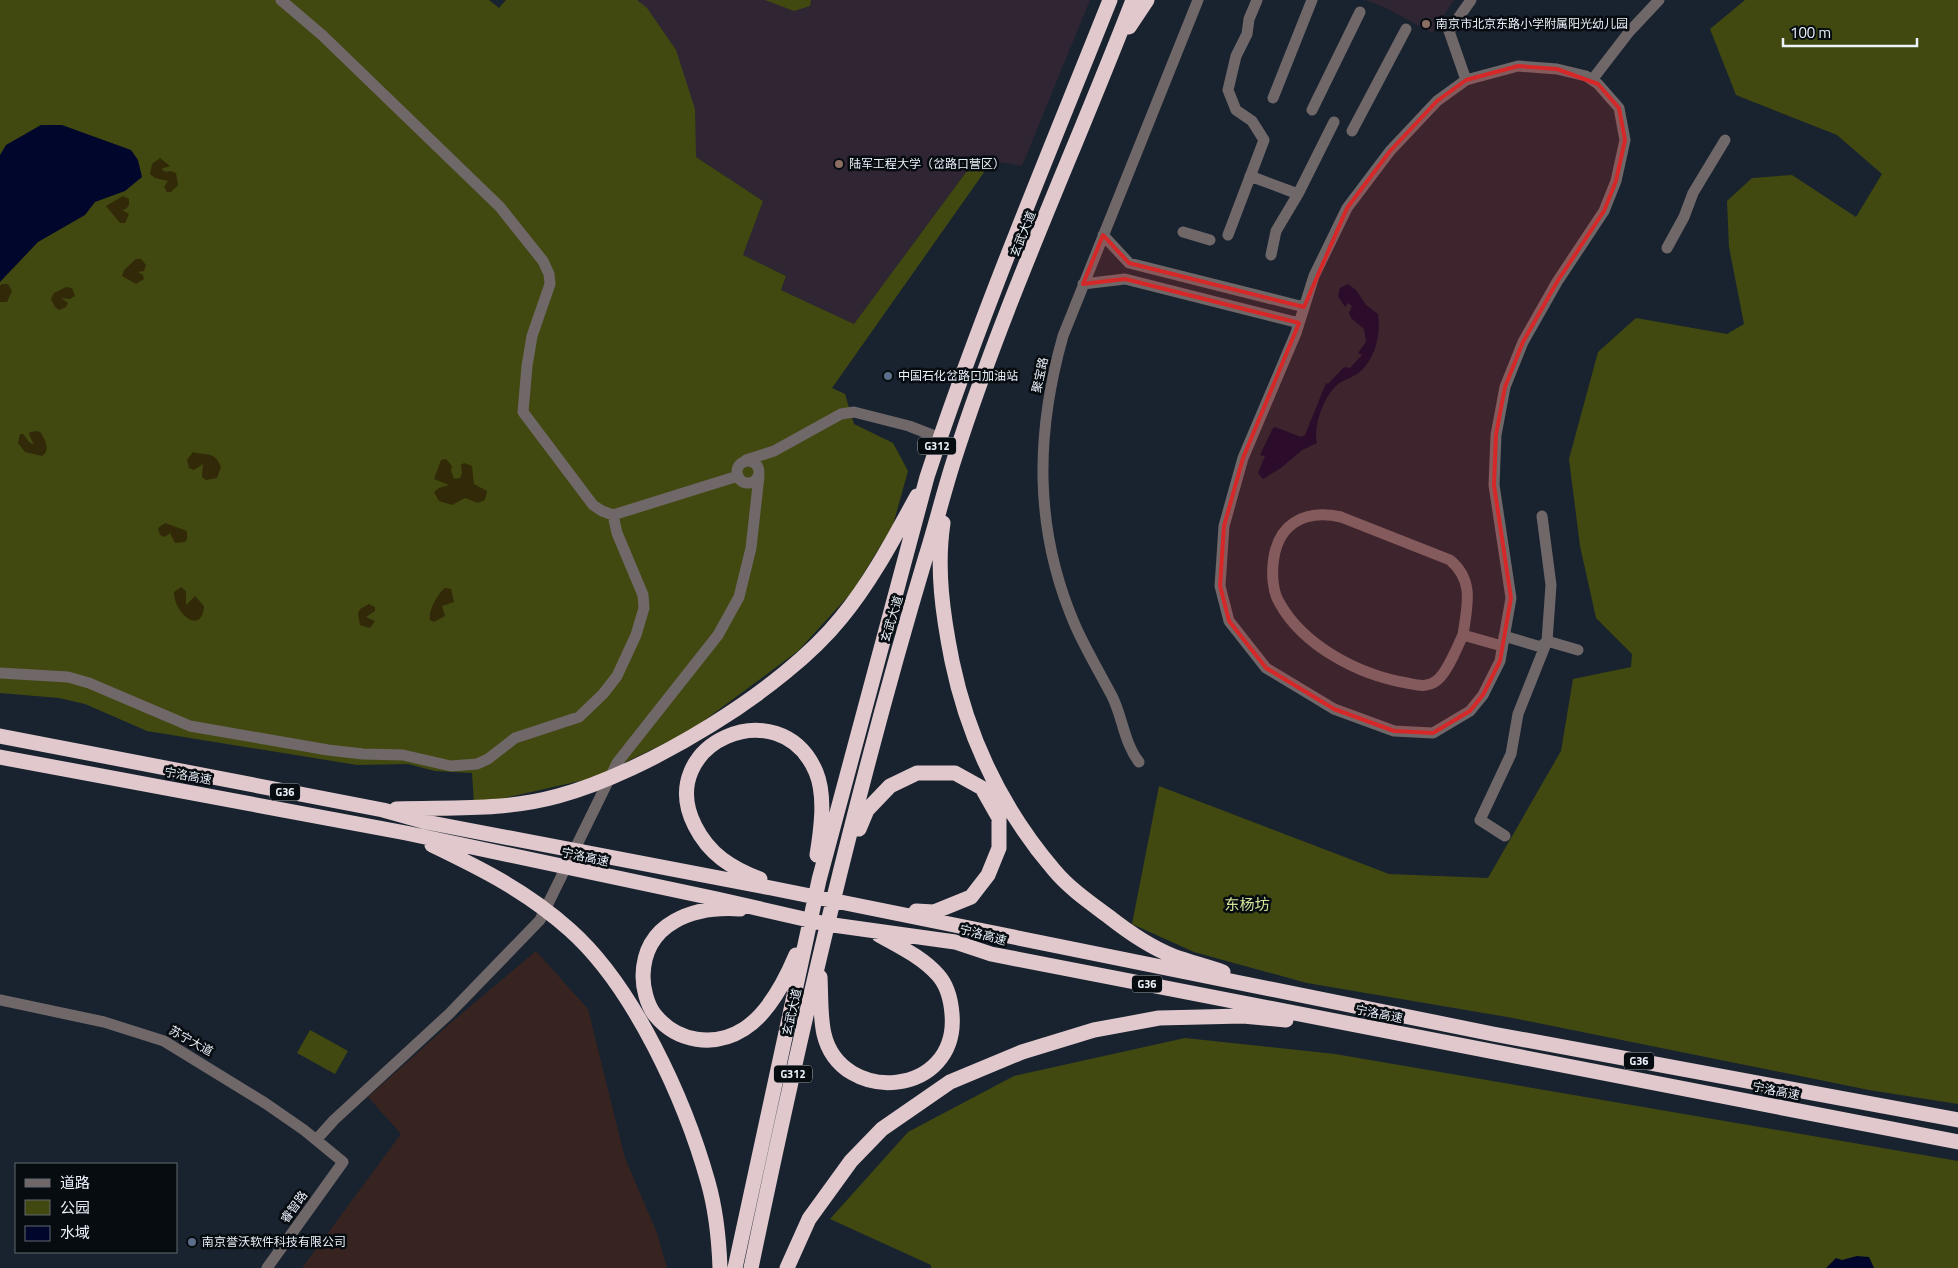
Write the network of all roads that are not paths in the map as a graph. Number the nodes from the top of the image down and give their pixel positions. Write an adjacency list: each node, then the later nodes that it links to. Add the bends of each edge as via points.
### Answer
1 (281, 0): 39 (street, via 322,35 500,207 543,261 550,274 550,284 532,336 524,412 586,497 602,512)
2 (1110, 0): 31 (highway, 玄武大道 / G312)
3 (1133, 0): 12 (highway, 玄武大道 / G312)
4 (1147, 0): 12 (highway)
5 (1198, 0): 23 (street, 聚宝路)
6 (1257, 0): 20 (street, via 1247,34 1236,56 1228,90 1236,110 1252,121 1264,140)
7 (1312, 0): 15 (street)
8 (1471, 0): 13 (street, via 1449,31)
9 (1660, 0): 14 (street, via 1629,32)
10 (1360, 12): 16 (street)
11 (1406, 29): 18 (street)
12 (1113, 52): 34 (highway, 玄武大道 / G312, via 1037,238)
13 (1466, 80): 14 (street, via 1518,66 1556,69); 29 (street, via 1437,101 1390,151 1347,208 1314,276)
14 (1592, 80): 42 (street, via 1619,108 1625,140 1616,182 1604,211 1542,308 1523,342 1505,387 1496,435 1494,484 1510,598)
15 (1273, 98)
16 (1312, 110)
17 (1334, 122): 21 (street)
18 (1352, 131)
19 (1725, 140): 26 (street, via 1693,193)
20 (1250, 176): 21 (street); 24 (street)
21 (1298, 194): 27 (street, via 1276,231)
22 (1183, 232): 25 (street)
23 (1103, 235): 28 (street, 聚宝路); 29 (street, via 1130,264)
24 (1228, 236)
25 (1210, 240)
26 (1667, 248)
27 (1271, 255)
28 (1083, 284): 30 (street, via 1124,279); 48 (street, 聚宝路, via 1051,378 1042,463 1046,528 1058,578 1075,626 1113,699 1132,752)
29 (1304, 307): 30 (street)
30 (1299, 323): 42 (street, via 1244,458 1224,526 1220,586 1229,621 1266,668 1334,709 1394,731 1433,733 1470,711 1483,696 1500,661)
31 (940, 438): 32 (street, via 909,426 854,412 841,414); 36 (highway, 玄武大道 / G312)
32 (774, 451): 33 (street); 35 (street, via 764,461)
33 (746, 460): 35 (street, via 756,463); 37 (street, via 738,466)
34 (954, 460): 52 (highway, 玄武大道 / G312, via 889,680); 61 (highway, via 942,535 944,623 968,724 992,778 1023,830 1054,870 1123,928 1171,955)
35 (759, 474): 37 (street, via 752,483); 38 (street)
36 (927, 477): 49 (highway, via 866,583 841,619 770,684 712,724 610,777 558,796 476,809); 54 (highway, 玄武大道 / G312)
37 (740, 479): 38 (street); 39 (street)
38 (757, 498): 64 (street, via 747,571 739,596 718,635 617,763 540,920 449,1014 346,1108)
39 (613, 515): 45 (street, via 617,533 643,595 644,608 636,635 617,676 579,717 515,738 477,764 451,766 403,755 328,750 190,726 89,682 68,677)
40 (1542, 516): 43 (street, via 1551,585)
41 (1463, 635): 41 (street, via 1468,595 1466,582 1461,569 1450,560 1341,517 1325,514 1309,515 1295,521 1280,537 1274,550 1272,575 1278,600 1292,622 1315,642 1355,667 1400,682 1424,686 1437,681); 42 (street)
42 (1503, 641): 43 (street, via 1541,647)
43 (1547, 641): 44 (street); 51 (street, via 1518,714 1511,754 1480,820)
44 (1578, 650)
45 (0, 673)
46 (0, 736): 49 (highway, 宁洛高速 / G36)
47 (0, 757): 50 (highway, 宁洛高速 / G36)
48 (1139, 762)
49 (383, 810): 53 (highway, 宁洛高速 / G36, via 426,822)
50 (406, 833): 55 (highway, 宁洛高速 / G36); 68 (highway, via 521,890 570,930 601,962 631,1007 684,1112 708,1183 719,1240)
51 (1505, 836)
52 (838, 881): 56 (highway, via 867,810 890,786 917,773 955,773 982,788 999,818 999,848 988,875 971,897 934,912); 59 (highway, 玄武大道 / G312)
53 (772, 886): 54 (highway, via 722,861 703,842 687,808 691,772 701,754 730,733 751,730 774,733 804,751 817,773 821,798 820,836); 56 (highway, 宁洛高速 / G36)
54 (813, 909): 57 (highway, 玄武大道 / G312)
55 (766, 910): 57 (highway, via 732,908 705,912 684,916 664,927 647,952 643,984 654,1014 672,1031 692,1040 704,1041 723,1038 744,1029 776,994); 58 (highway, 宁洛高速 / G36)
56 (876, 910): 61 (highway, 宁洛高速 / G36)
57 (810, 924): 69 (highway, 玄武大道 / G312)
58 (871, 931): 59 (highway, via 920,958 940,976 951,1000 953,1025 945,1050 931,1069 915,1079 875,1082 851,1072 836,1056 824,1035); 62 (highway, 宁洛高速 / G36, via 955,942 991,954)
59 (819, 959): 70 (highway, 玄武大道 / G312)
60 (0, 1000): 64 (street, 苏宁大道, via 104,1022 164,1041 226,1077)
61 (1320, 1000): 63 (highway, 宁洛高速 / G36)
62 (1422, 1038): 65 (highway, 宁洛高速 / G36); 71 (highway, via 1243,1016 1159,1018 1094,1030 1022,1052 950,1082 882,1129 851,1161 809,1219)
63 (1958, 1120)
64 (316, 1140): 66 (street, 苏宁大道)
65 (1958, 1142)
66 (343, 1162): 67 (street, 睿智路)
67 (268, 1268)
68 (720, 1268)
69 (735, 1268)
70 (752, 1268)
71 (787, 1268)

